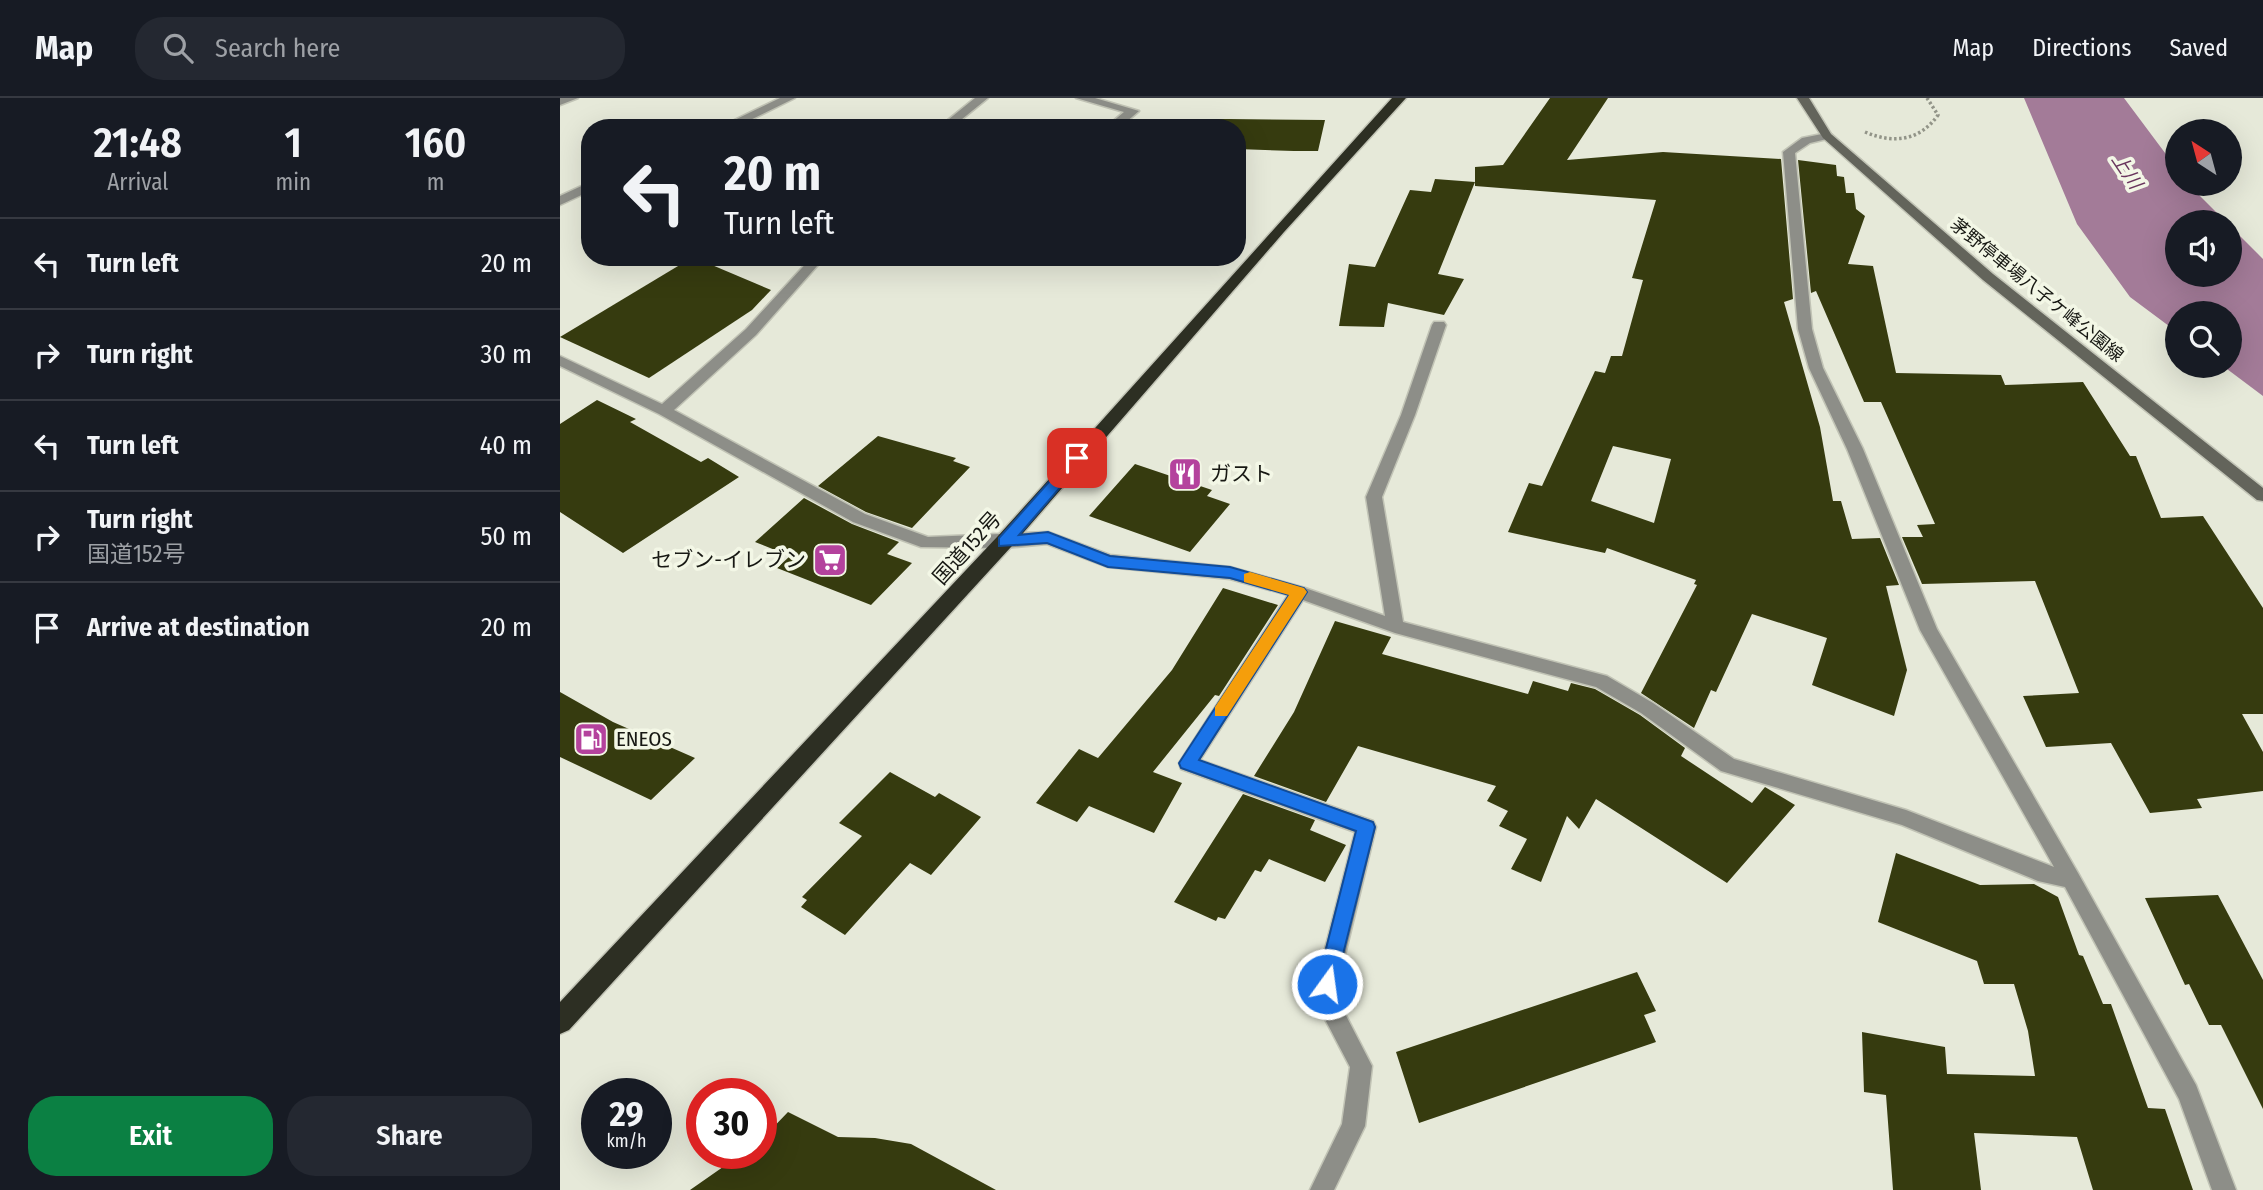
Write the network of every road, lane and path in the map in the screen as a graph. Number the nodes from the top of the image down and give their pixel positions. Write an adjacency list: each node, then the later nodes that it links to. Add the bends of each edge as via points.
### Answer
1 (572, 98): 8 (street)
2 (789, 98): 9 (street)
3 (982, 98): 10 (street)
4 (1082, 98): 11 (street, via 1133,111)
5 (1399, 98): 23 (highway, 国道152号)
6 (1804, 98): 13 (main road, 茅野停車場八子ケ峰公園線)
7 (1927, 98): 12 (path, via 1938,115 1932,126 1914,136 1891,141)
8 (560, 102)
9 (744, 119)
10 (955, 119)
11 (1123, 119)
12 (1857, 128)
13 (1827, 136): 22 (main road, 茅野停車場八子ケ峰公園線, via 1988,278); 26 (street, via 1806,140 1789,152 1805,329 1816,368 1855,449 1929,630)
14 (581, 189): 16 (street)
15 (581, 190): 17 (street)
16 (560, 192)
17 (560, 201)
18 (811, 266): 21 (street, via 751,332)
19 (1439, 325): 25 (street, via 1374,497)
20 (560, 360): 21 (street)
21 (664, 411): 23 (street, via 859,518 927,543)
22 (2263, 496)
23 (1004, 542): 24 (street, via 1048,538 1108,561 1230,573); 27 (highway, 国道152号)
24 (1299, 592): 25 (street); 28 (street, via 1188,763 1366,827 1327,984 1328,1004 1361,1066 1353,1126)
25 (1395, 626): 26 (street, via 1601,681 1728,765 1906,818 2045,875)
26 (2071, 879): 29 (street, via 2188,1093)
27 (560, 1021)
28 (1322, 1190)
29 (2224, 1190)

